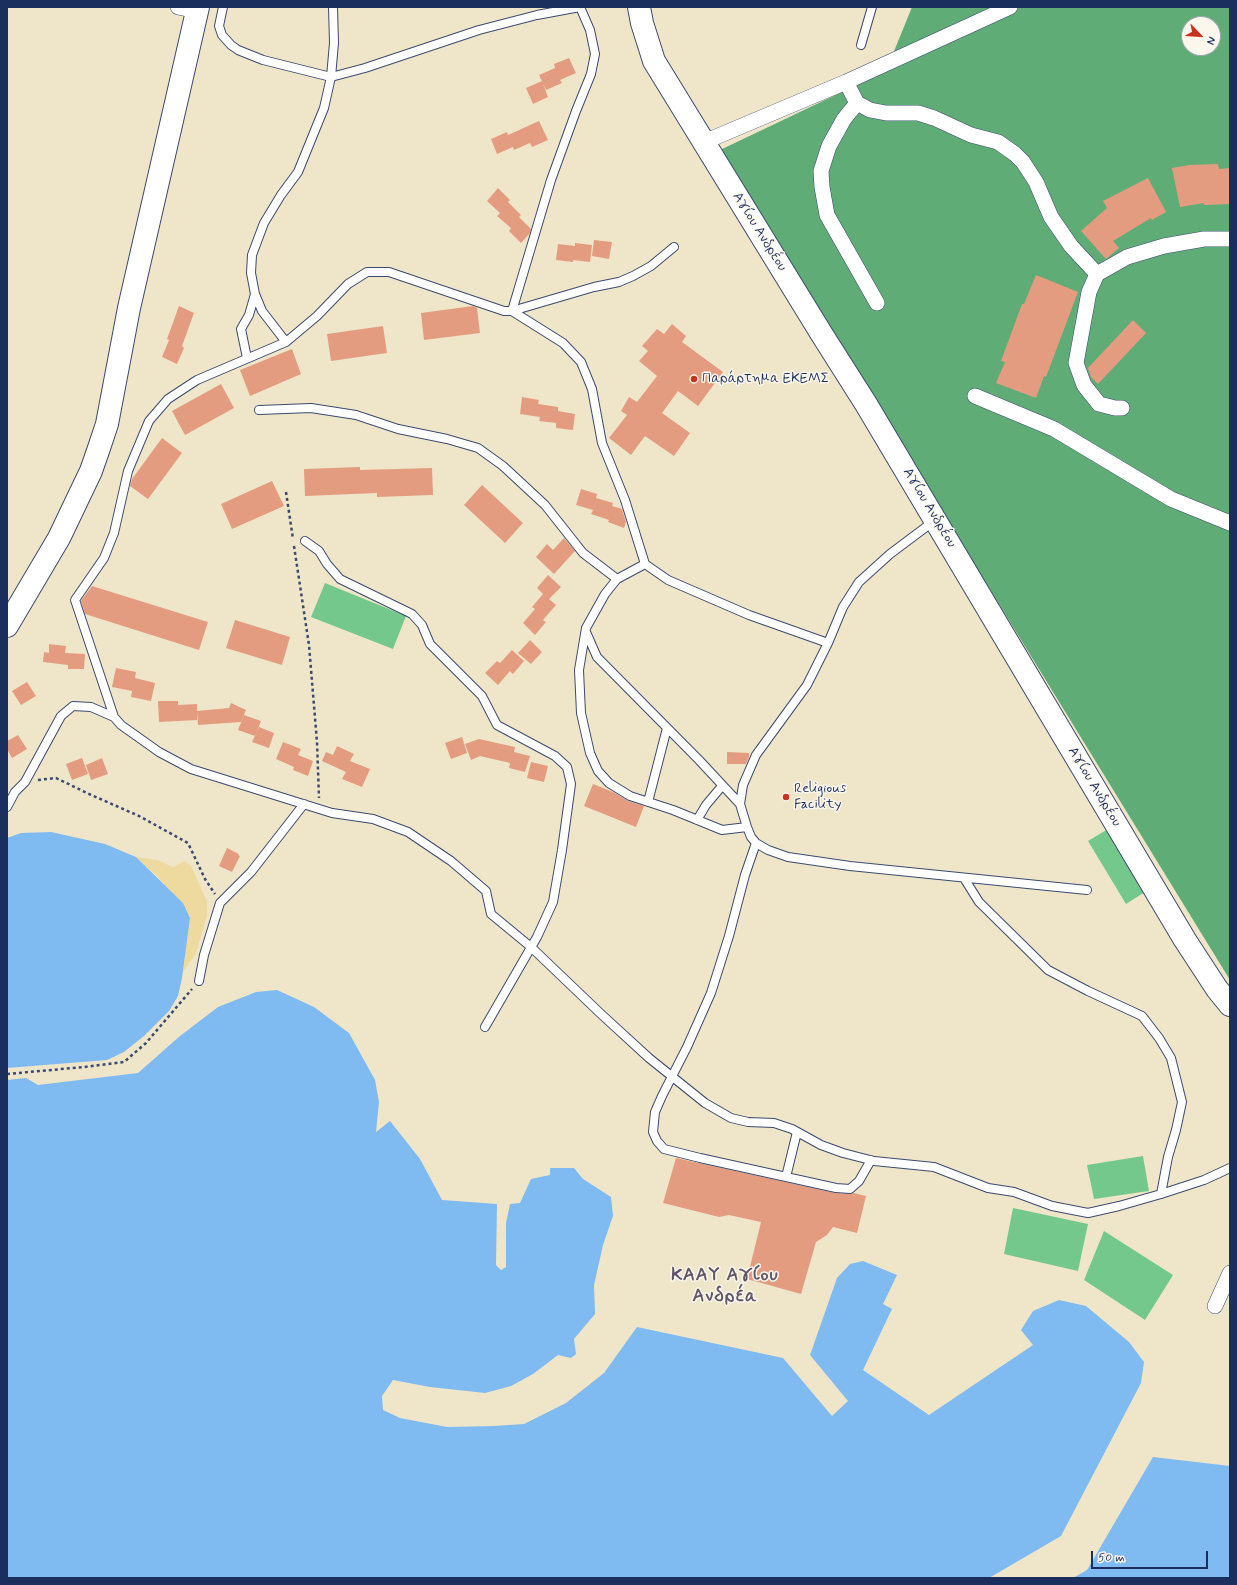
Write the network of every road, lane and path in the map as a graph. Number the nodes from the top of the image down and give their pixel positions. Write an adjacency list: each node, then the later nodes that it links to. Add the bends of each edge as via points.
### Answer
1 (223, 7): 9 (lane, via 219,26 230,45 263,60)
2 (333, 7): 9 (lane, via 334,43)
3 (580, 7): 9 (lane, via 479,30); 18 (lane, via 590,30 595,54 591,74 551,180)
4 (639, 7): 12 (main road, Αγίου Ανδρέου, via 654,61)
5 (872, 7): 8 (lane)
6 (1010, 7): 10 (street)
7 (191, 8): 30 (main road, via 100,448 59,538)
8 (861, 45)
9 (331, 77): 16 (lane, via 324,108 298,172 280,195 264,223 252,255 251,273)
10 (846, 82): 11 (street); 12 (street)
11 (857, 103): 15 (street, via 870,110 918,113 934,118 971,135 998,142 1015,154 1036,182 1051,217 1071,246); 17 (street, via 828,146 821,171 822,187 827,214)
12 (704, 142): 25 (main road, Αγίου Ανδρέου)
13 (1230, 239): 15 (street, via 1204,239 1164,246 1127,256)
14 (674, 247): 18 (lane, via 651,266 619,282)
15 (1097, 274): 22 (street, via 1089,292 1076,363 1084,385 1099,404)
16 (255, 294): 19 (lane, via 262,311); 20 (lane, via 242,329)
17 (878, 303)
18 (512, 311): 19 (lane, via 504,311 389,272 368,272 348,284 317,316); 28 (lane, via 563,343 581,362 592,389 602,443 625,500)
19 (286, 342): 20 (lane)
20 (247, 358): 33 (lane, via 197,380 168,399 149,421 128,471 114,533 104,558 75,600)
21 (975, 396): 26 (street, via 1054,429 1171,499)
22 (1122, 408)
23 (259, 410): 29 (lane, via 311,408 356,415 398,429 478,448 503,466 544,505 583,553)
24 (286, 492): 41 (path, via 309,645 317,742)
25 (936, 519): 32 (lane, via 890,554 859,582 843,607); 50 (main road, Αγίου Ανδρέου, via 1186,940)
26 (1230, 523)
27 (305, 541): 48 (lane, via 319,551 340,579 412,614 422,625 430,644 482,696 496,725 555,756 567,767 571,784 553,902)
28 (645, 564): 29 (lane); 32 (lane, via 668,580 749,615)
29 (617, 580): 31 (lane, via 605,594)
30 (7, 626)
31 (586, 632): 34 (lane, via 597,657); 37 (lane, via 579,670 581,713 590,753 598,771 609,783 630,796)
32 (828, 644): 39 (lane, via 807,685 756,755 743,785)
33 (114, 717): 35 (lane, via 91,706 73,706 60,716); 38 (lane, via 159,752 191,769)
34 (667, 728): 36 (lane); 37 (lane)
35 (25, 782): 40 (lane, via 15,792); 47 (path, via 56,778 139,816 188,843)
36 (722, 786): 39 (lane); 42 (lane)
37 (648, 802): 42 (lane)
38 (304, 804): 41 (lane); 47 (lane, via 251,872)
39 (740, 804): 43 (lane)
40 (7, 807)
41 (319, 809): 48 (lane, via 373,819 408,832 451,861 486,891 491,914)
42 (697, 820): 43 (lane, via 722,830)
43 (747, 827): 44 (lane)
44 (756, 843): 45 (lane, via 788,857); 53 (lane, via 711,993)
45 (964, 878): 46 (lane); 58 (lane, via 979,902 1048,970 1142,1016 1159,1038 1171,1058 1182,1102)
46 (1087, 890)
47 (220, 903): 49 (lane)
48 (532, 947): 51 (lane); 53 (lane, via 601,1014)
49 (199, 981): 52 (path, via 146,1043 124,1062)
50 (1230, 1005)
51 (485, 1026)
52 (7, 1074)
53 (672, 1077): 54 (lane, via 705,1103 731,1118 748,1122 774,1123); 57 (lane, via 655,1112 653,1132 664,1149)
54 (797, 1132): 55 (lane, via 822,1145); 57 (lane)
55 (871, 1160): 57 (lane, via 859,1181 850,1189); 58 (lane, via 934,1167 988,1188 1014,1192 1052,1206 1088,1212)
56 (1230, 1168): 58 (lane, via 1204,1180)
57 (786, 1177)
58 (1161, 1194)
59 (1230, 1273): 60 (street)
60 (1215, 1306)

